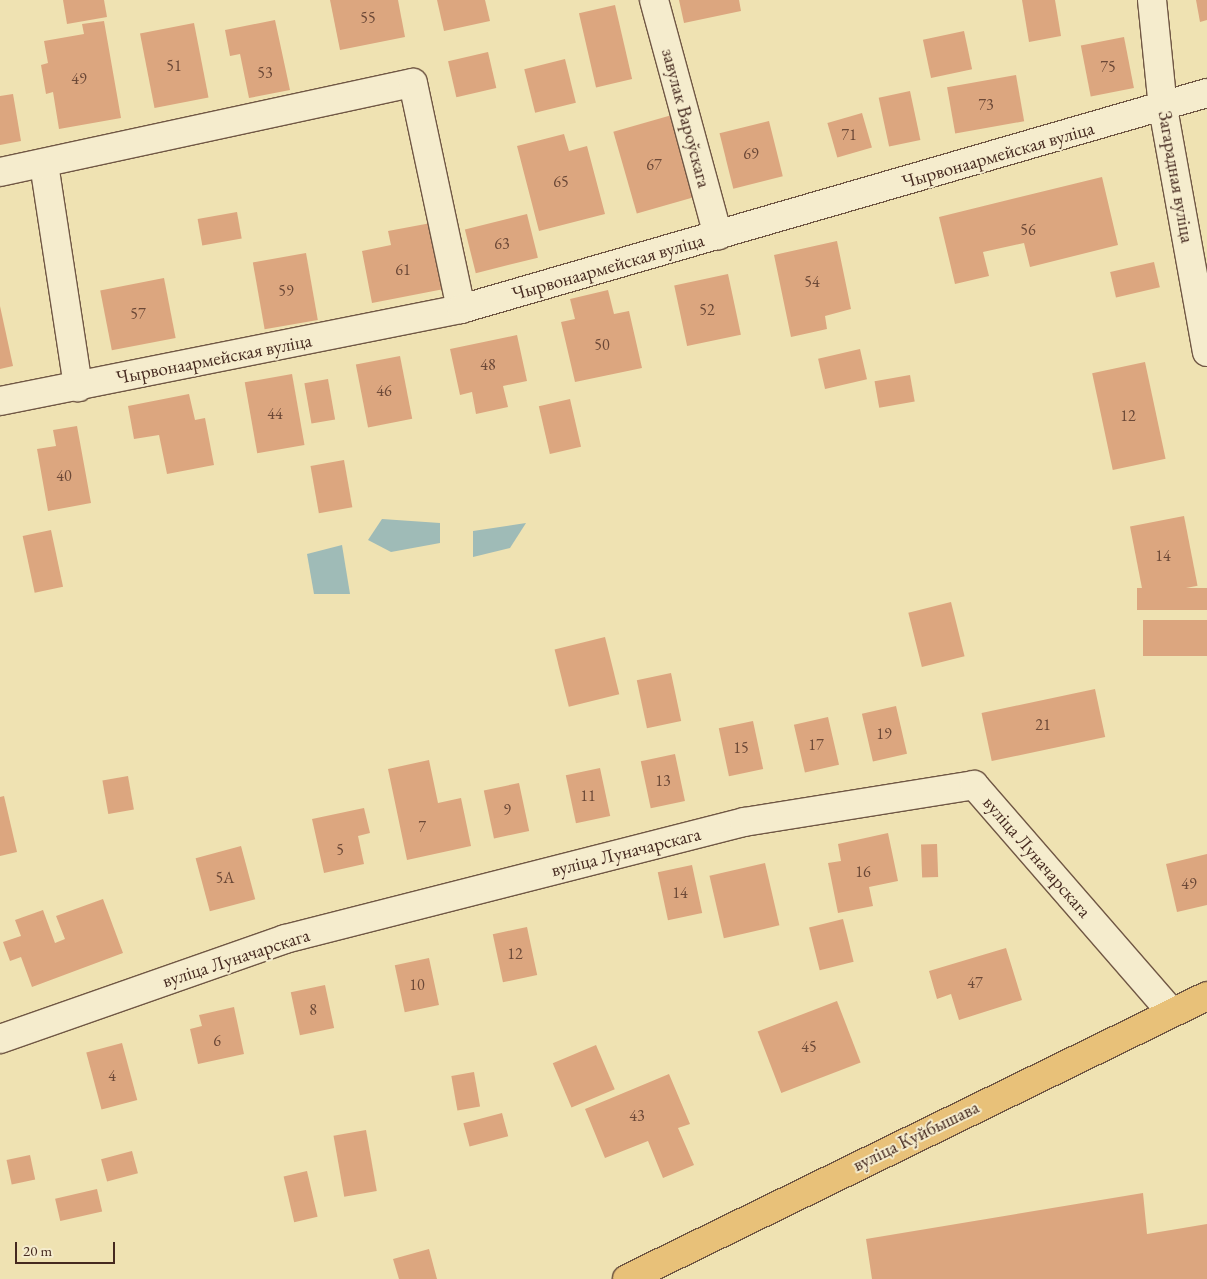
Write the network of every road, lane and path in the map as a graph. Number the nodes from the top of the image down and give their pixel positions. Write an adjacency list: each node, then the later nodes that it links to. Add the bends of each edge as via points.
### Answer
1 (654, 0): 7 (street, завулак Вароўскага)
2 (1152, 0): 4 (street, Загарадная вуліца)
3 (1207, 93): 4 (street, Чырвонаармейская вуліца)
4 (1163, 108): 7 (street, Чырвонаармейская вуліца); 9 (street, Загарадная вуліца)
5 (44, 164): 6 (street); 8 (street, via 413,83); 10 (street)
6 (0, 172)
7 (718, 235): 8 (street, Чырвонаармейская вуліца)
8 (461, 309): 10 (street, Чырвонаармейская вуліца)
9 (1207, 352)
10 (78, 387): 11 (street, Чырвонаармейская вуліца)
11 (0, 401)
12 (1207, 996): 13 (main road, вуліца Куйбышава)
13 (1171, 1012): 14 (street, вуліца Луначарскага, via 974,785 744,822 286,939); 15 (main road, вуліца Куйбышава)
14 (0, 1039)
15 (626, 1279)

